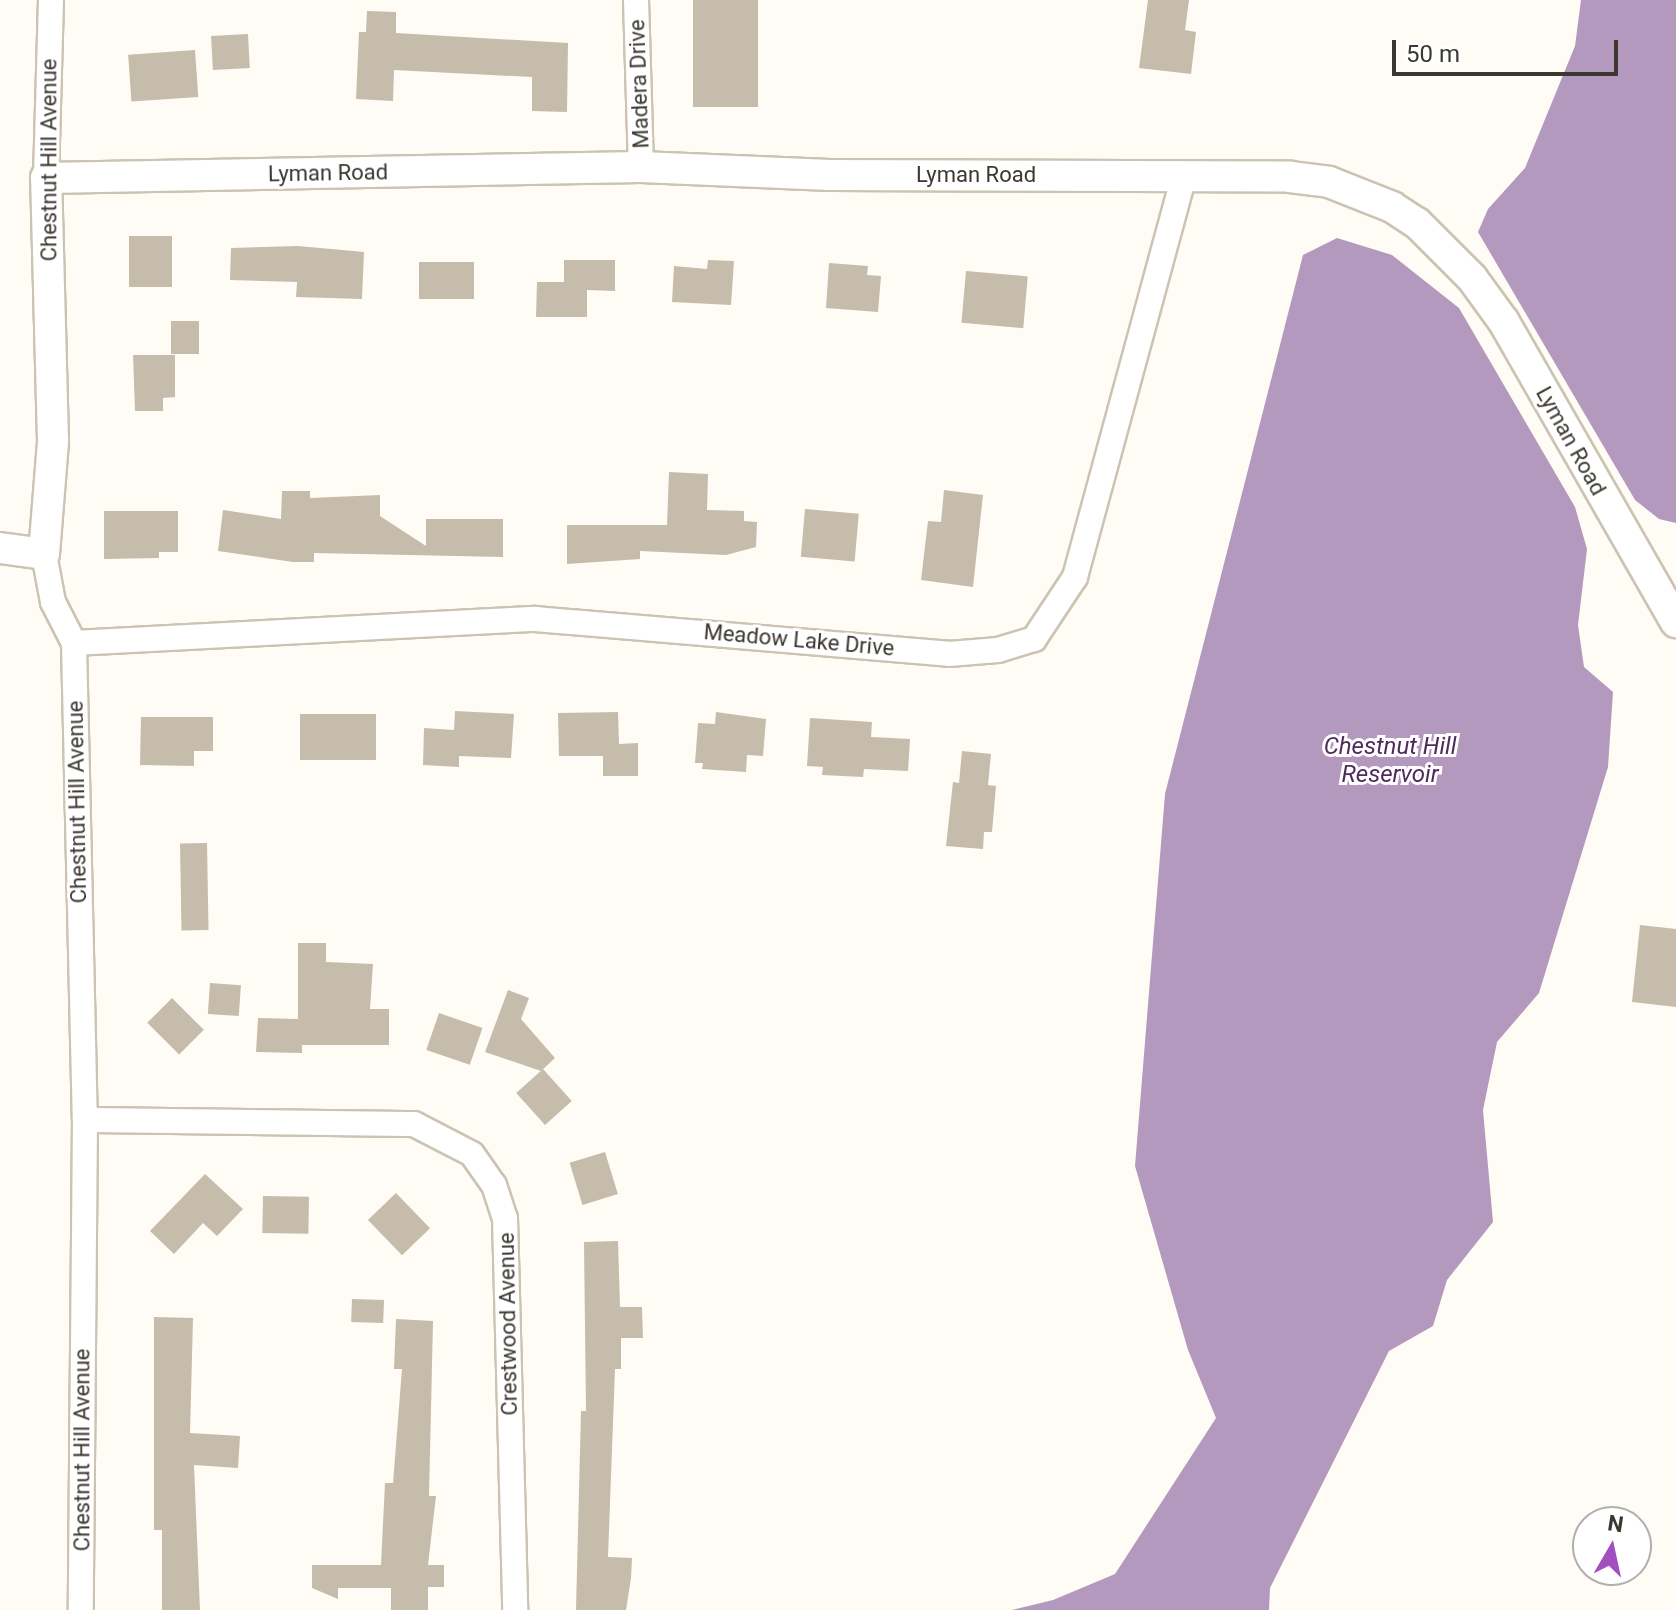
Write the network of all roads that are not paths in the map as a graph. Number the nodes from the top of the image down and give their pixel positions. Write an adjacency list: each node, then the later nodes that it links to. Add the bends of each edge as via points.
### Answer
1 (51, 0): 5 (street, Chestnut Hill Avenue)
2 (636, 0): 3 (street, Madera Drive)
3 (641, 167): 4 (street, Lyman Road, via 830,175); 5 (street, Lyman Road)
4 (1184, 176): 8 (street, Lyman Road, via 1329,182 1392,207 1448,250 1504,322); 9 (street, Meadow Lake Drive, via 1075,577 1034,639 998,650 949,654 535,619)
5 (46, 178): 7 (street, Chestnut Hill Avenue, via 53,441)
6 (0, 548): 7 (street)
7 (44, 554): 9 (street, Chestnut Hill Avenue, via 53,602)
8 (1676, 622)
9 (74, 643): 10 (street, Chestnut Hill Avenue)
10 (85, 1120): 11 (street, Chestnut Hill Avenue); 12 (street, Crestwood Avenue, via 414,1124 472,1154 494,1185 505,1218)
11 (81, 1610)
12 (515, 1610)

